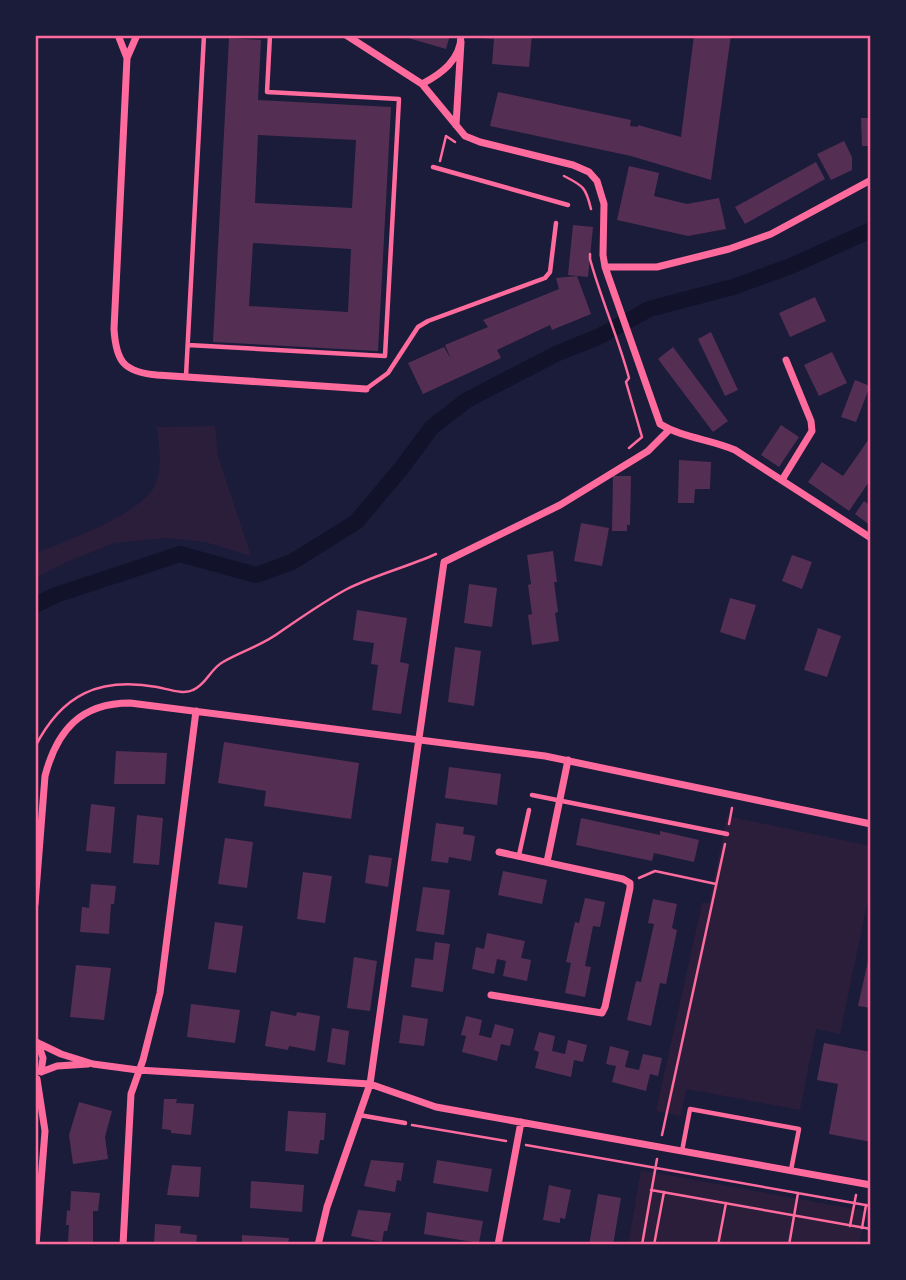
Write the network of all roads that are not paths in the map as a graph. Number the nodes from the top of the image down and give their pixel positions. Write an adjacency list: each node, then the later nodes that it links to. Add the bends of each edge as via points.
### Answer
1 (118, 35): 7 (street)
2 (137, 35): 7 (street)
3 (204, 35): 15 (lane)
4 (270, 35): 15 (lane, via 267,92 399,99 385,356)
5 (346, 35): 8 (street)
6 (461, 39): 8 (street, via 444,72); 9 (street)
7 (127, 58): 17 (street, via 115,350 137,373)
8 (422, 84): 9 (street)
9 (456, 125): 14 (street, via 465,136 480,142 589,172 602,192)
10 (436, 168): 12 (lane)
11 (871, 180): 14 (street, via 771,234 729,249 657,267)
12 (568, 205)
13 (556, 223): 18 (lane, via 550,272 545,278 418,327 388,373)
14 (605, 267): 19 (street, via 655,416)
15 (188, 345): 17 (lane)
16 (786, 360): 20 (street, via 812,431)
17 (186, 377): 18 (street)
18 (366, 389)
19 (669, 430): 20 (street, via 720,444); 23 (street, via 648,451 560,505 444,562)
20 (782, 480): 21 (street)
21 (871, 538)
22 (196, 711): 23 (street); 33 (street, via 113,703 95,708 68,728 45,776); 37 (street, via 160,993)
23 (419, 739): 24 (street); 39 (street)
24 (568, 760): 26 (street); 28 (street)
25 (532, 795): 26 (lane)
26 (560, 800): 29 (lane); 32 (street)
27 (529, 810): 31 (lane)
28 (871, 824)
29 (727, 834)
30 (499, 852): 31 (street)
31 (519, 856): 32 (street)
32 (547, 862): 34 (street, via 630,883 605,1007 595,1014)
33 (35, 904)
34 (491, 995)
35 (35, 1040): 36 (street); 38 (street, via 43,1056)
36 (93, 1064): 37 (street); 38 (street, via 57,1066)
37 (138, 1070): 39 (street); 47 (street, via 131,1094)
38 (38, 1077): 46 (street, via 45,1136)
39 (370, 1084): 40 (street); 41 (street, via 436,1107)
40 (359, 1115): 42 (lane); 48 (street)
41 (520, 1122): 43 (street); 49 (street)
42 (405, 1123)
43 (682, 1151): 44 (street); 44 (lane, via 690,1109 799,1129)
44 (791, 1170): 45 (street)
45 (867, 1184)
46 (36, 1245)
47 (123, 1245)
48 (318, 1245)
49 (498, 1245)

